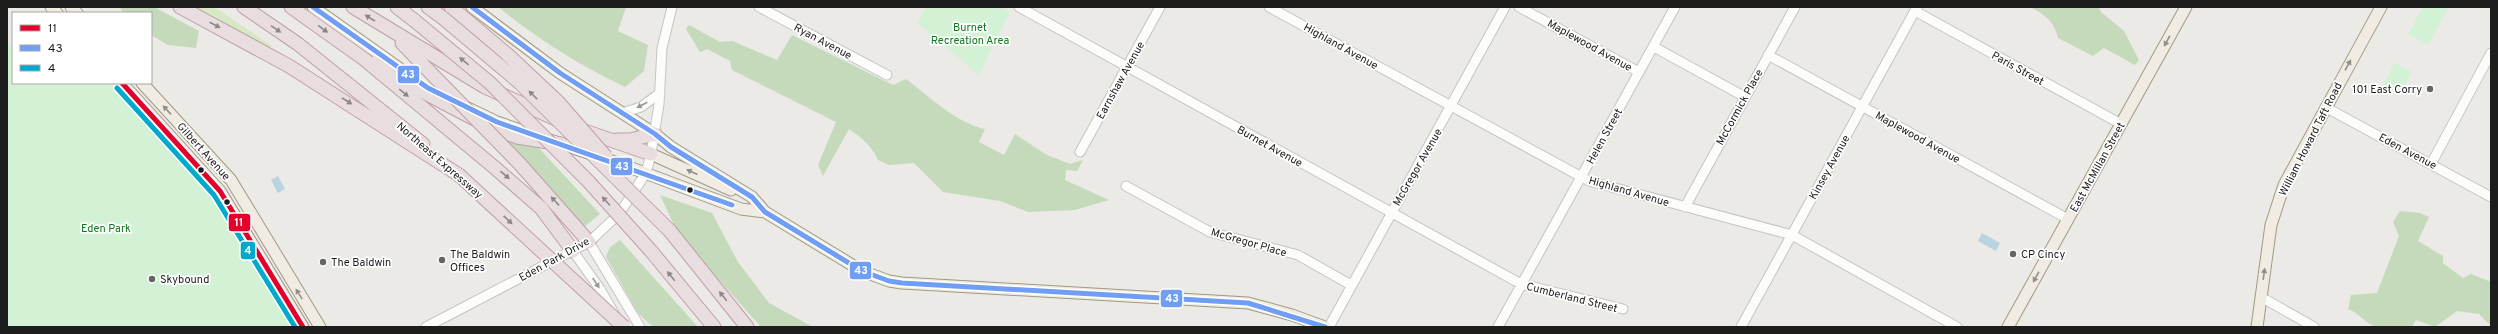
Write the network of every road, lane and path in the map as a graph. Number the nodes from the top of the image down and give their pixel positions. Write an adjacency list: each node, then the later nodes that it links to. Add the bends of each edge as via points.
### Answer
1 (180, 7): 46 (highway, one-way to 46, via 314,81)
2 (244, 7): 46 (highway, Northeast Expressway, one-way to 46, via 298,44)
3 (290, 7): 26 (highway, one-way to 26)
4 (313, 7): 41 (main road, via 428,88 498,122)
5 (353, 7): 22 (highway, one-way to 5)
6 (397, 7): 68 (highway, one-way to 6, bridge, via 589,182 490,83)
7 (428, 7): 55 (highway, one-way to 7, bridge, via 520,83)
8 (451, 7): 55 (highway, bridge, via 558,102)
9 (472, 7): 37 (main road, via 560,73)
10 (672, 7): 32 (street, Eden Park Drive, via 662,48)
11 (759, 7): 29 (street, Ryan Avenue)
12 (1019, 7): 27 (street, Burnet Avenue)
13 (1160, 7): 27 (street, Earnshaw Avenue)
14 (1269, 7): 35 (street, Highland Avenue)
15 (1505, 7): 35 (street, McGregor Avenue)
16 (1519, 7): 28 (street, Maplewood Avenue)
17 (1676, 7): 23 (street, Helen Street)
18 (1794, 7): 25 (street, McCormick Place)
19 (2186, 7): 38 (main road, East McMillan Street, one-way to 38)
20 (2381, 7): 36 (main road, William Howard Taft Road, one-way to 20)
21 (1916, 9): 34 (street, Kinsey Avenue); 38 (street, Paris Street)
22 (388, 29): 40 (highway, via 485,87); 57 (highway, one-way to 22, bridge, via 519,163)
23 (1654, 47): 28 (street, Helen Street); 33 (street)
24 (2491, 53): 44 (street)
25 (1768, 55): 33 (street, McCormick Place); 34 (street, Maplewood Avenue)
26 (364, 59): 41 (highway, via 386,67 429,95 488,126 517,137); 58 (highway, one-way to 58, via 542,208)
27 (1127, 67): 42 (street, Earnshaw Avenue); 53 (street, Burnet Avenue)
28 (1639, 72): 47 (street, Helen Street)
29 (887, 75)
30 (123, 84): 63 (main road, Gilbert Avenue, via 220,191)
31 (143, 84): 64 (main road, Gilbert Avenue, one-way to 31, via 231,180)
32 (660, 93): 37 (street, one-way to 37, via 641,107); 39 (street, Eden Park Drive)
33 (1745, 97): 51 (street, McCormick Place)
34 (1863, 106): 54 (street, Maplewood Avenue); 56 (street, Kinsey Avenue)
35 (1451, 107): 47 (street, Highland Avenue); 53 (street, McGregor Avenue)
36 (2325, 107): 44 (street, Eden Avenue); 61 (main road, William Howard Taft Road, one-way to 36, via 2271,225 2277,205 2284,185)
37 (622, 112): 39 (main road)
38 (2121, 124): 54 (main road, East McMillan Street)
39 (655, 134): 40 (highway, via 630,140); 43 (street, Eden Park Drive); 49 (main road, via 671,147)
40 (609, 141): 43 (highway)
41 (561, 144): 45 (main road)
42 (1080, 152)
43 (651, 154): 45 (street, Eden Park Drive); 49 (main road, one-way to 43, via 727,190)
44 (2431, 164): 50 (street, Eden Avenue)
45 (646, 173): 52 (main road, via 742,209); 57 (street, Eden Park Drive, via 619,214)
46 (459, 175): 66 (highway, Northeast Expressway, one-way to 66, bridge)
47 (1581, 177): 51 (street, Highland Avenue); 59 (street, Helen Street)
48 (1126, 186): 60 (street, McGregor Place, via 1210,232 1298,255)
49 (741, 190): 52 (main road, via 752,197)
50 (2491, 197)
51 (1685, 207): 56 (street, Highland Avenue)
52 (765, 212): 70 (main road, via 862,271 889,281 1248,303)
53 (1391, 213): 59 (street, Burnet Avenue); 60 (street, McGregor Avenue)
54 (2068, 220): 75 (main road, East McMillan Street, one-way to 75)
55 (670, 231): 69 (highway, one-way to 55)
56 (1792, 235): 73 (street, Kinsey Avenue); 74 (street, Highland Avenue)
57 (589, 242): 58 (street, Eden Park Drive); 67 (street)
58 (574, 251): 65 (street, Eden Park Drive); 66 (street, one-way to 66)
59 (1521, 284): 62 (street, Cumberland Street); 72 (street, Helen Street)
60 (1352, 285): 71 (street, McGregor Avenue)
61 (2261, 297): 76 (main road, William Howard Taft Road); 77 (street)
62 (1623, 309)
63 (301, 326)
64 (320, 327)
65 (426, 327)
66 (622, 327)
67 (640, 327)
68 (714, 327)
69 (747, 327)
70 (1325, 327)
71 (1329, 327)
72 (1498, 327)
73 (1741, 327)
74 (1957, 327)
75 (2008, 327)
76 (2257, 327)
77 (2314, 327)

